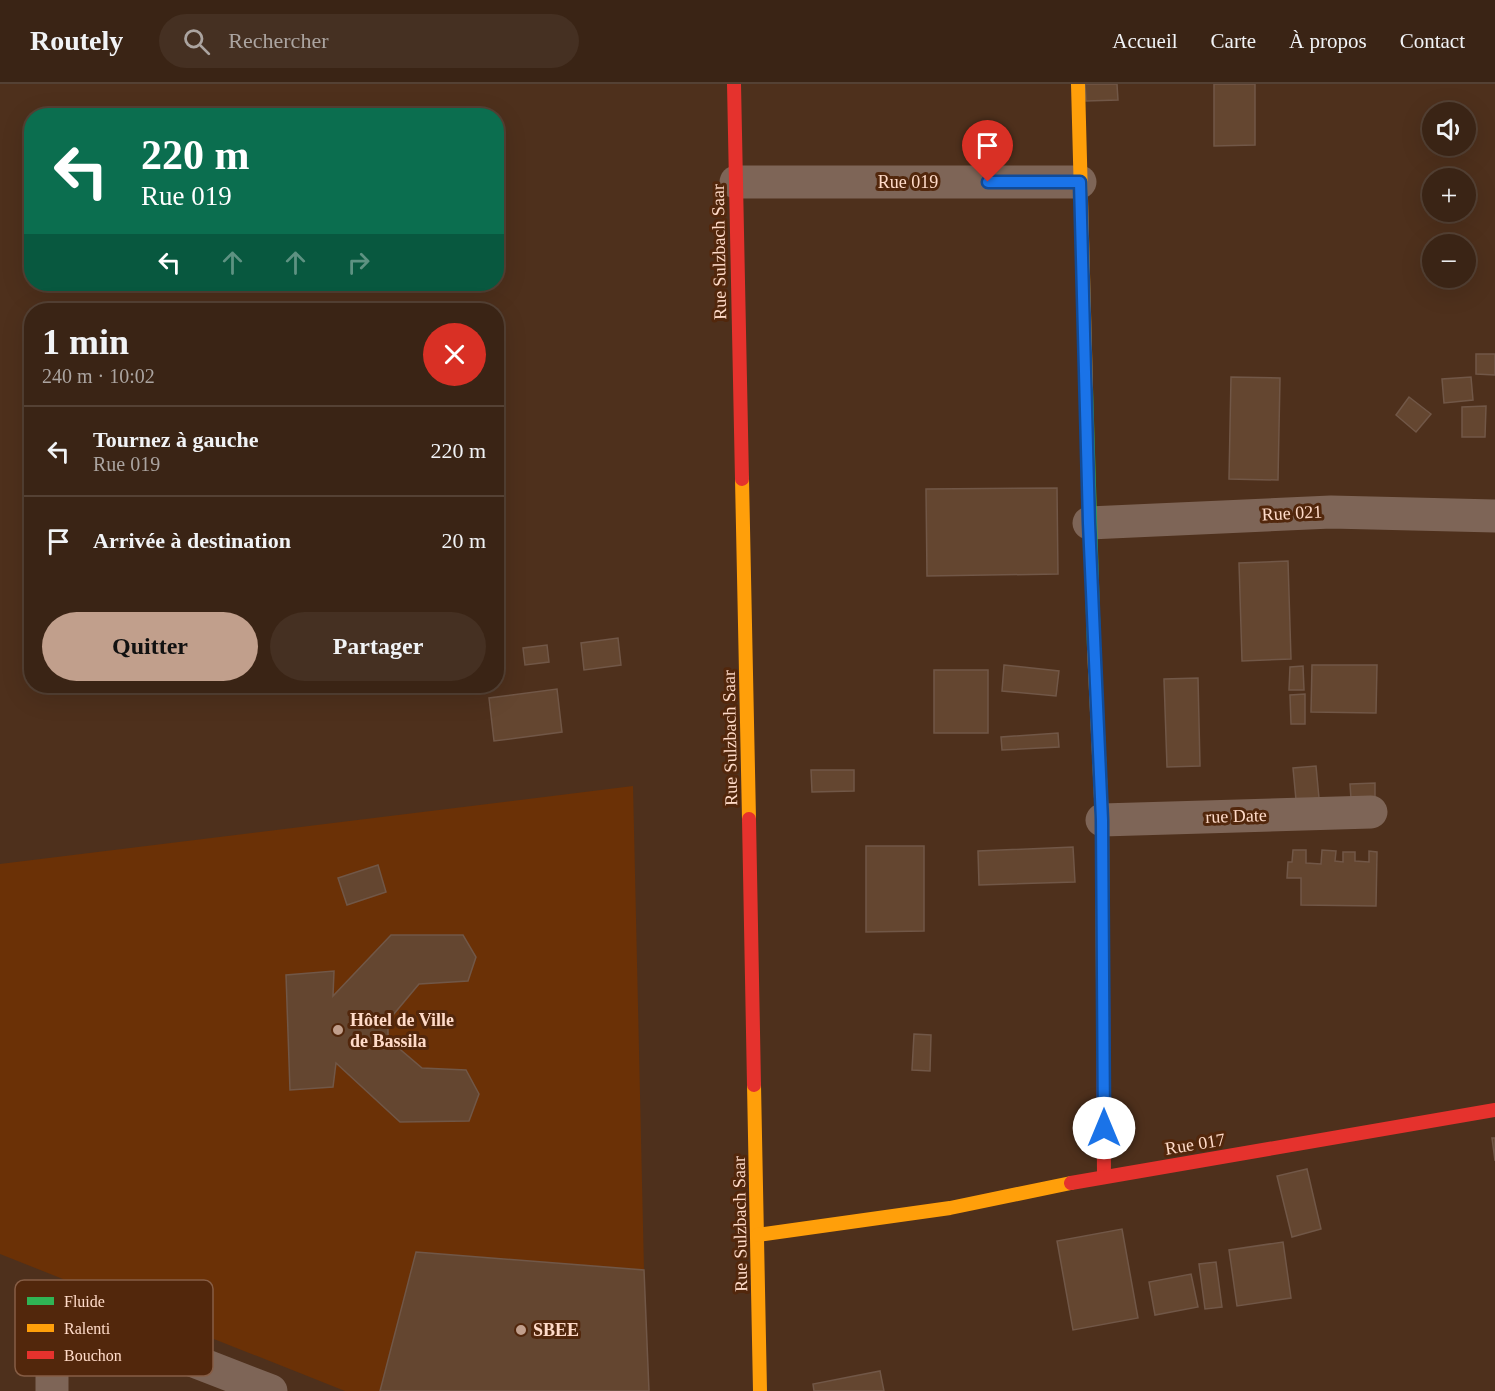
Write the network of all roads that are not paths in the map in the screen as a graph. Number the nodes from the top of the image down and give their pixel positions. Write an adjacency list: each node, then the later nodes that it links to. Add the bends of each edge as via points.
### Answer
1 (734, 84): 3 (main road, Rue Sulzbach Saar)
2 (1078, 84): 4 (main road)
3 (736, 182): 4 (street, Rue 019); 11 (main road, Rue Sulzbach Saar)
4 (1080, 182): 6 (main road)
5 (1495, 516): 6 (street, Rue 021, via 1331,512)
6 (1089, 523): 8 (main road)
7 (1371, 812): 8 (street, rue Date)
8 (1102, 820): 10 (main road)
9 (1495, 1110): 10 (main road, Rue 017)
10 (1104, 1176): 11 (main road, Rue 017, via 950,1208)
11 (758, 1235): 14 (main road, Rue Sulzbach Saar)
12 (213, 1368): 13 (street)
13 (271, 1391)
14 (760, 1391)

